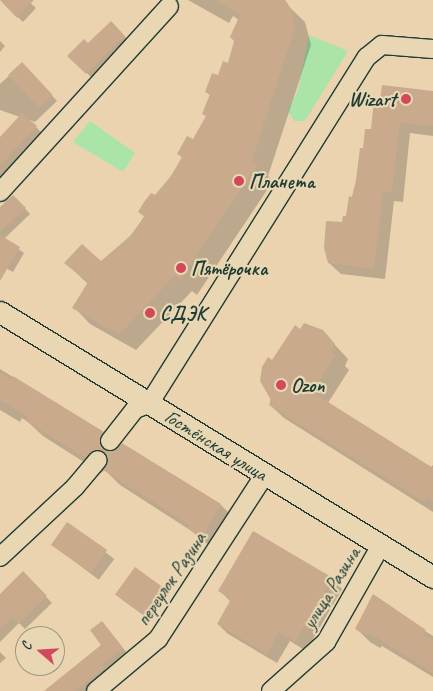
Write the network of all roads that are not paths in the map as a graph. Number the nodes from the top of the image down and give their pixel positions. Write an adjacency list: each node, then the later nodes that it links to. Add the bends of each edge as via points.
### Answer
1 (169, 6): 3 (street)
2 (433, 49): 5 (street, via 382,45 367,57)
3 (0, 192)
4 (0, 312): 5 (street, Гостёнская улица)
5 (148, 404): 6 (street, via 135,409); 8 (street, Гостёнская улица)
6 (110, 441)
7 (98, 460): 10 (street, via 76,487)
8 (264, 476): 9 (street, Гостёнская улица); 12 (street, переулок Разина, via 158,639)
9 (381, 545): 11 (street, Гостёнская улица); 13 (street, улица Разина, via 326,642)
10 (0, 557)
11 (433, 577)
12 (96, 691)
13 (271, 691)

